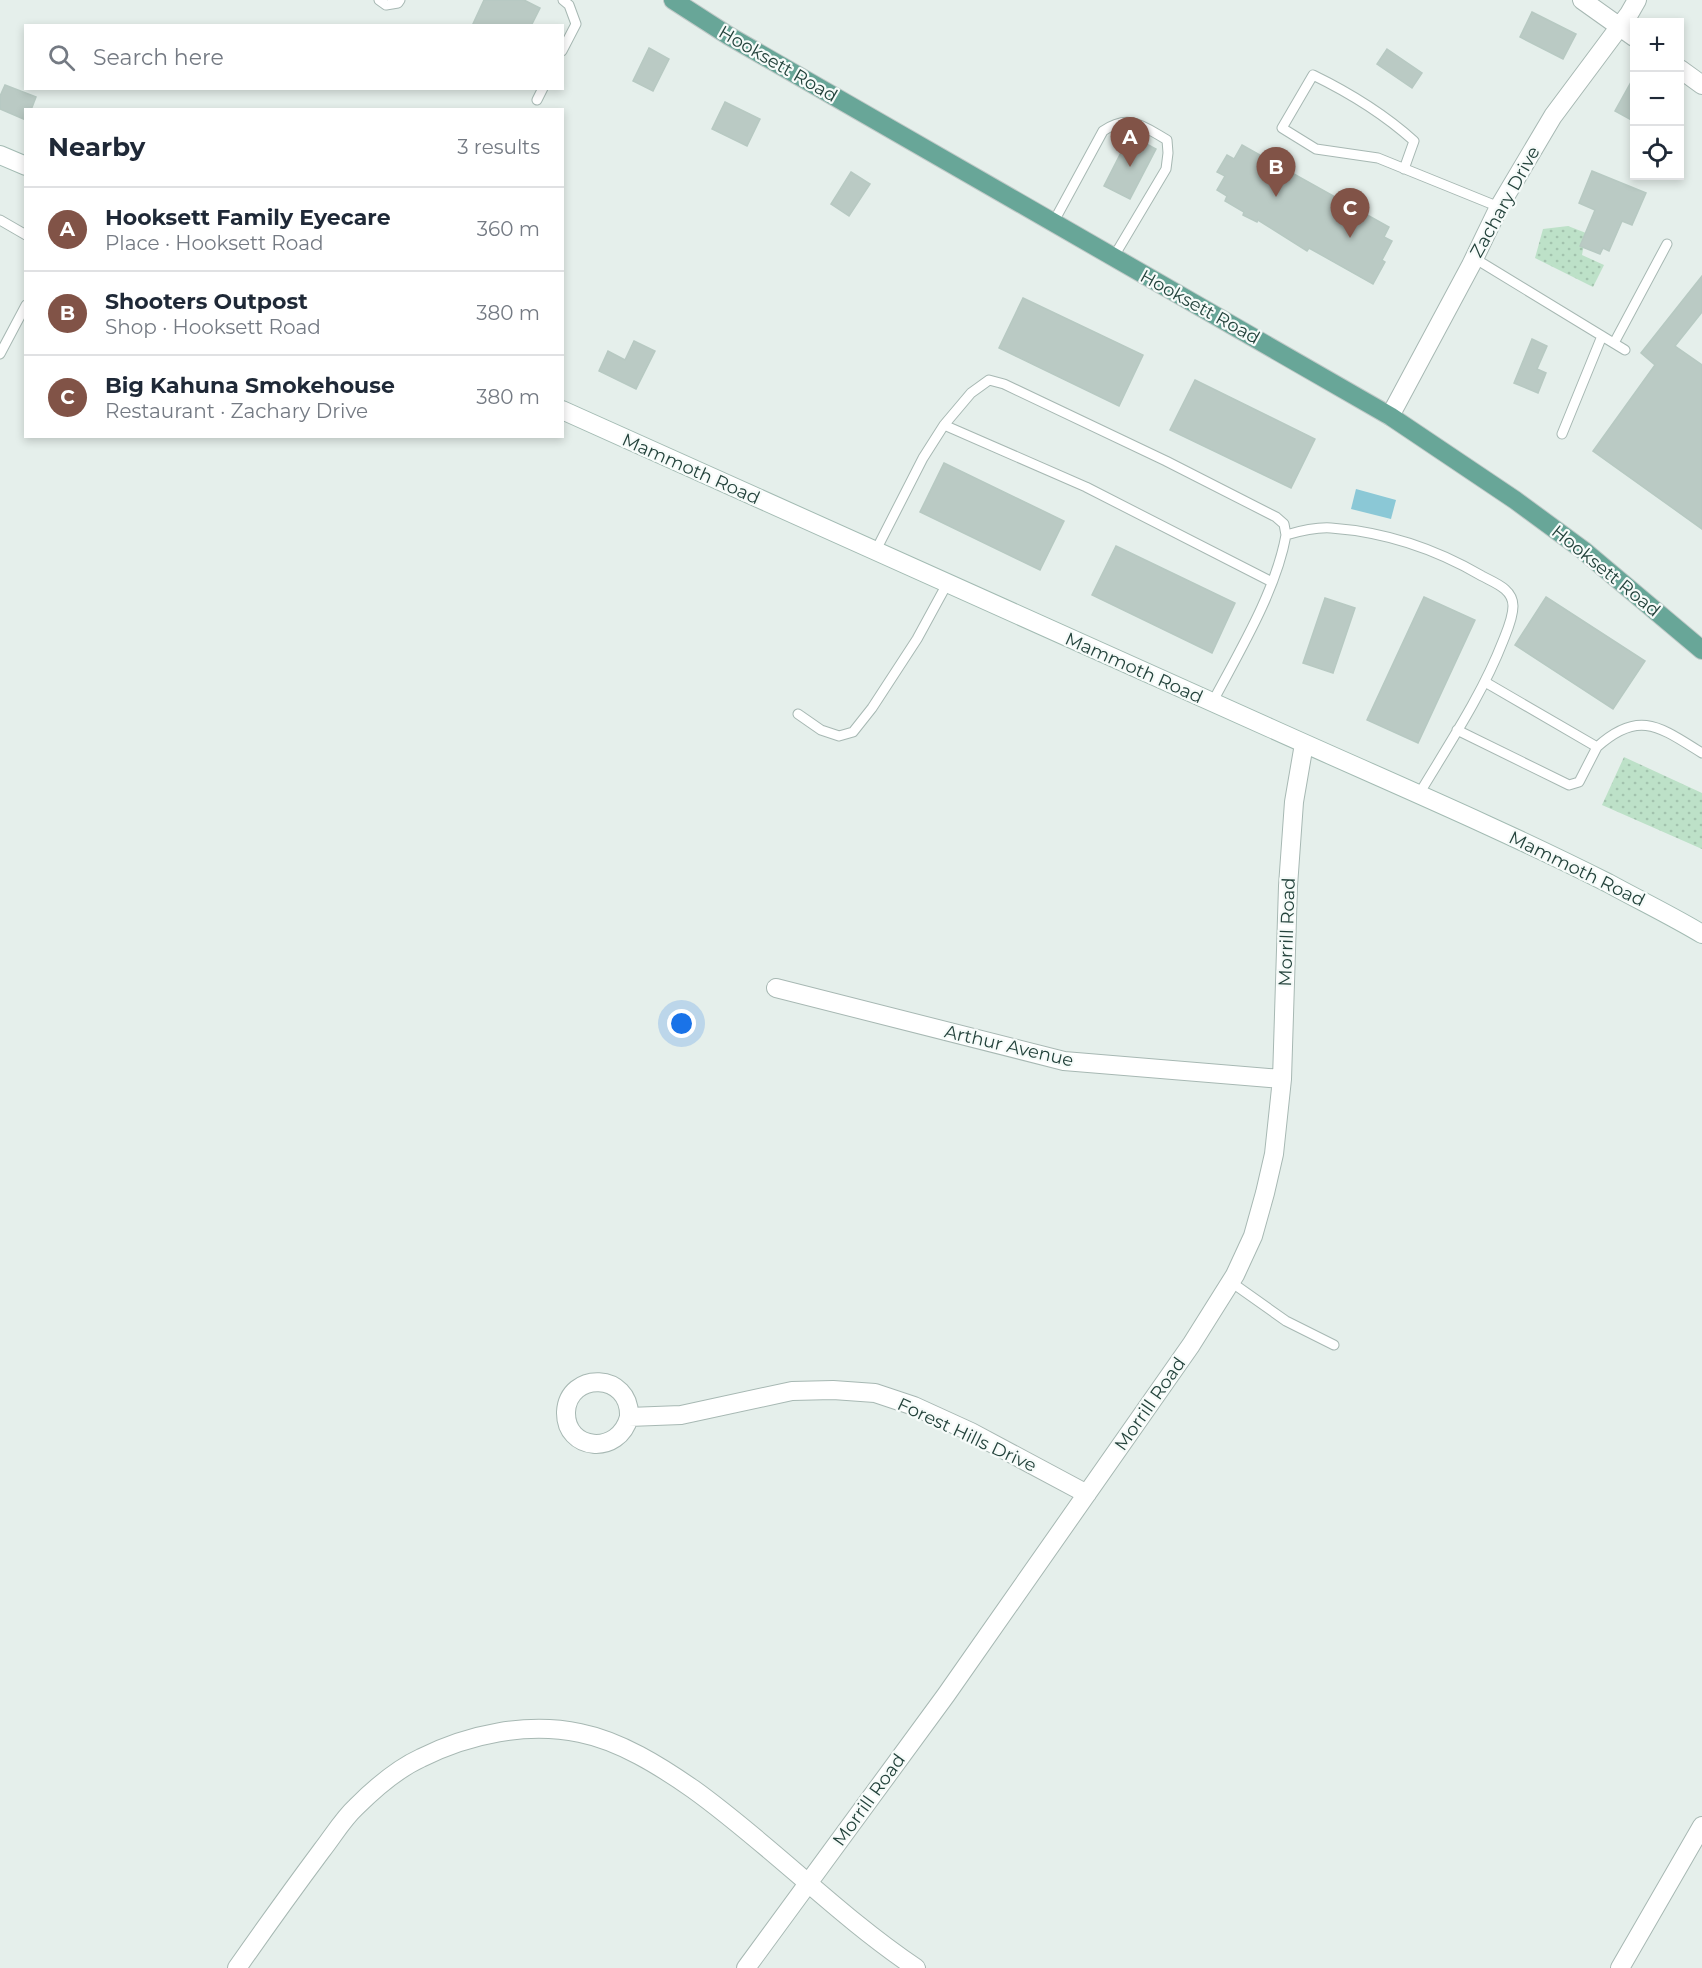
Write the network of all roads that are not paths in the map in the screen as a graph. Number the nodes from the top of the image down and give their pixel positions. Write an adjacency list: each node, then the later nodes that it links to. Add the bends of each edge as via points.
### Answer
1 (379, 0): 2 (lane, via 386,5)
2 (400, 0)
3 (564, 0): 8 (lane, via 576,24)
4 (673, 0): 18 (main road, Hooksett Road)
5 (1582, 0): 7 (street)
6 (1637, 0): 7 (street, Zachary Drive)
7 (1627, 32): 16 (street, Zachary Drive, via 1553,116)
8 (564, 47)
9 (1684, 72): 10 (street)
10 (1702, 85)
11 (542, 90): 12 (lane)
12 (537, 100)
13 (1, 158): 14 (street)
14 (24, 165)
15 (1404, 169): 15 (lane, via 1378,158 1316,148 1282,128 1313,75 1392,122 1414,141); 16 (lane)
16 (1499, 207): 22 (street, Zachary Drive)
17 (0, 220): 19 (lane)
18 (1053, 223): 21 (main road, Hooksett Road); 21 (lane, via 1103,131 1125,121 1142,125 1167,140 1166,169)
19 (24, 234)
20 (1667, 244): 25 (lane)
21 (1113, 258): 29 (main road, Hooksett Road)
22 (1474, 258): 24 (lane); 29 (street, Zachary Drive)
23 (24, 309): 27 (lane)
24 (1602, 336): 25 (lane); 31 (lane)
25 (1614, 343): 26 (lane)
26 (1625, 350)
27 (0, 354)
28 (564, 411): 33 (street, Mammoth Road)
29 (1390, 416): 36 (main road, Hooksett Road, via 1583,550)
30 (944, 425): 32 (lane, via 971,393 989,380 1004,384 1276,517 1284,524); 33 (lane); 34 (lane, via 1086,487)
31 (1562, 434)
32 (1286, 535): 34 (lane); 37 (lane, via 1328,528 1381,536 1424,547 1504,588 1513,607 1510,624)
33 (875, 552): 35 (street, Mammoth Road)
34 (1272, 582): 38 (lane)
35 (947, 584): 38 (street, Mammoth Road); 39 (lane, via 918,639 854,732 838,736)
36 (1702, 650)
37 (1485, 682): 40 (lane); 42 (lane)
38 (1212, 703): 41 (street, Mammoth Road)
39 (798, 714)
40 (1458, 730): 42 (lane, via 1569,785 1579,782); 44 (lane)
41 (1304, 744): 44 (street, Mammoth Road); 47 (street, Morrill Road, via 1294,802 1288,885)
42 (1597, 747): 43 (lane, via 1620,730 1640,724 1671,733)
43 (1702, 753)
44 (1419, 794): 45 (street, Mammoth Road, via 1568,863)
45 (1702, 934)
46 (776, 988): 47 (street, Arthur Avenue, via 1064,1061)
47 (1282, 1079): 48 (street, Morrill Road, via 1274,1155 1265,1193 1252,1236)
48 (1231, 1282): 49 (lane, via 1286,1321); 51 (street, Morrill Road)
49 (1334, 1345)
50 (629, 1417): 51 (street, Forest Hills Drive, via 681,1415 792,1391 874,1393 971,1432)
51 (1087, 1494): 53 (street, Morrill Road)
52 (1702, 1826): 57 (street)
53 (807, 1884): 54 (street, via 758,1839 693,1789 620,1746 581,1733 540,1729 498,1732 420,1758 354,1808); 55 (street, Morrill Road); 56 (street)
54 (237, 1968)
55 (746, 1968)
56 (916, 1968)
57 (1620, 1968)

